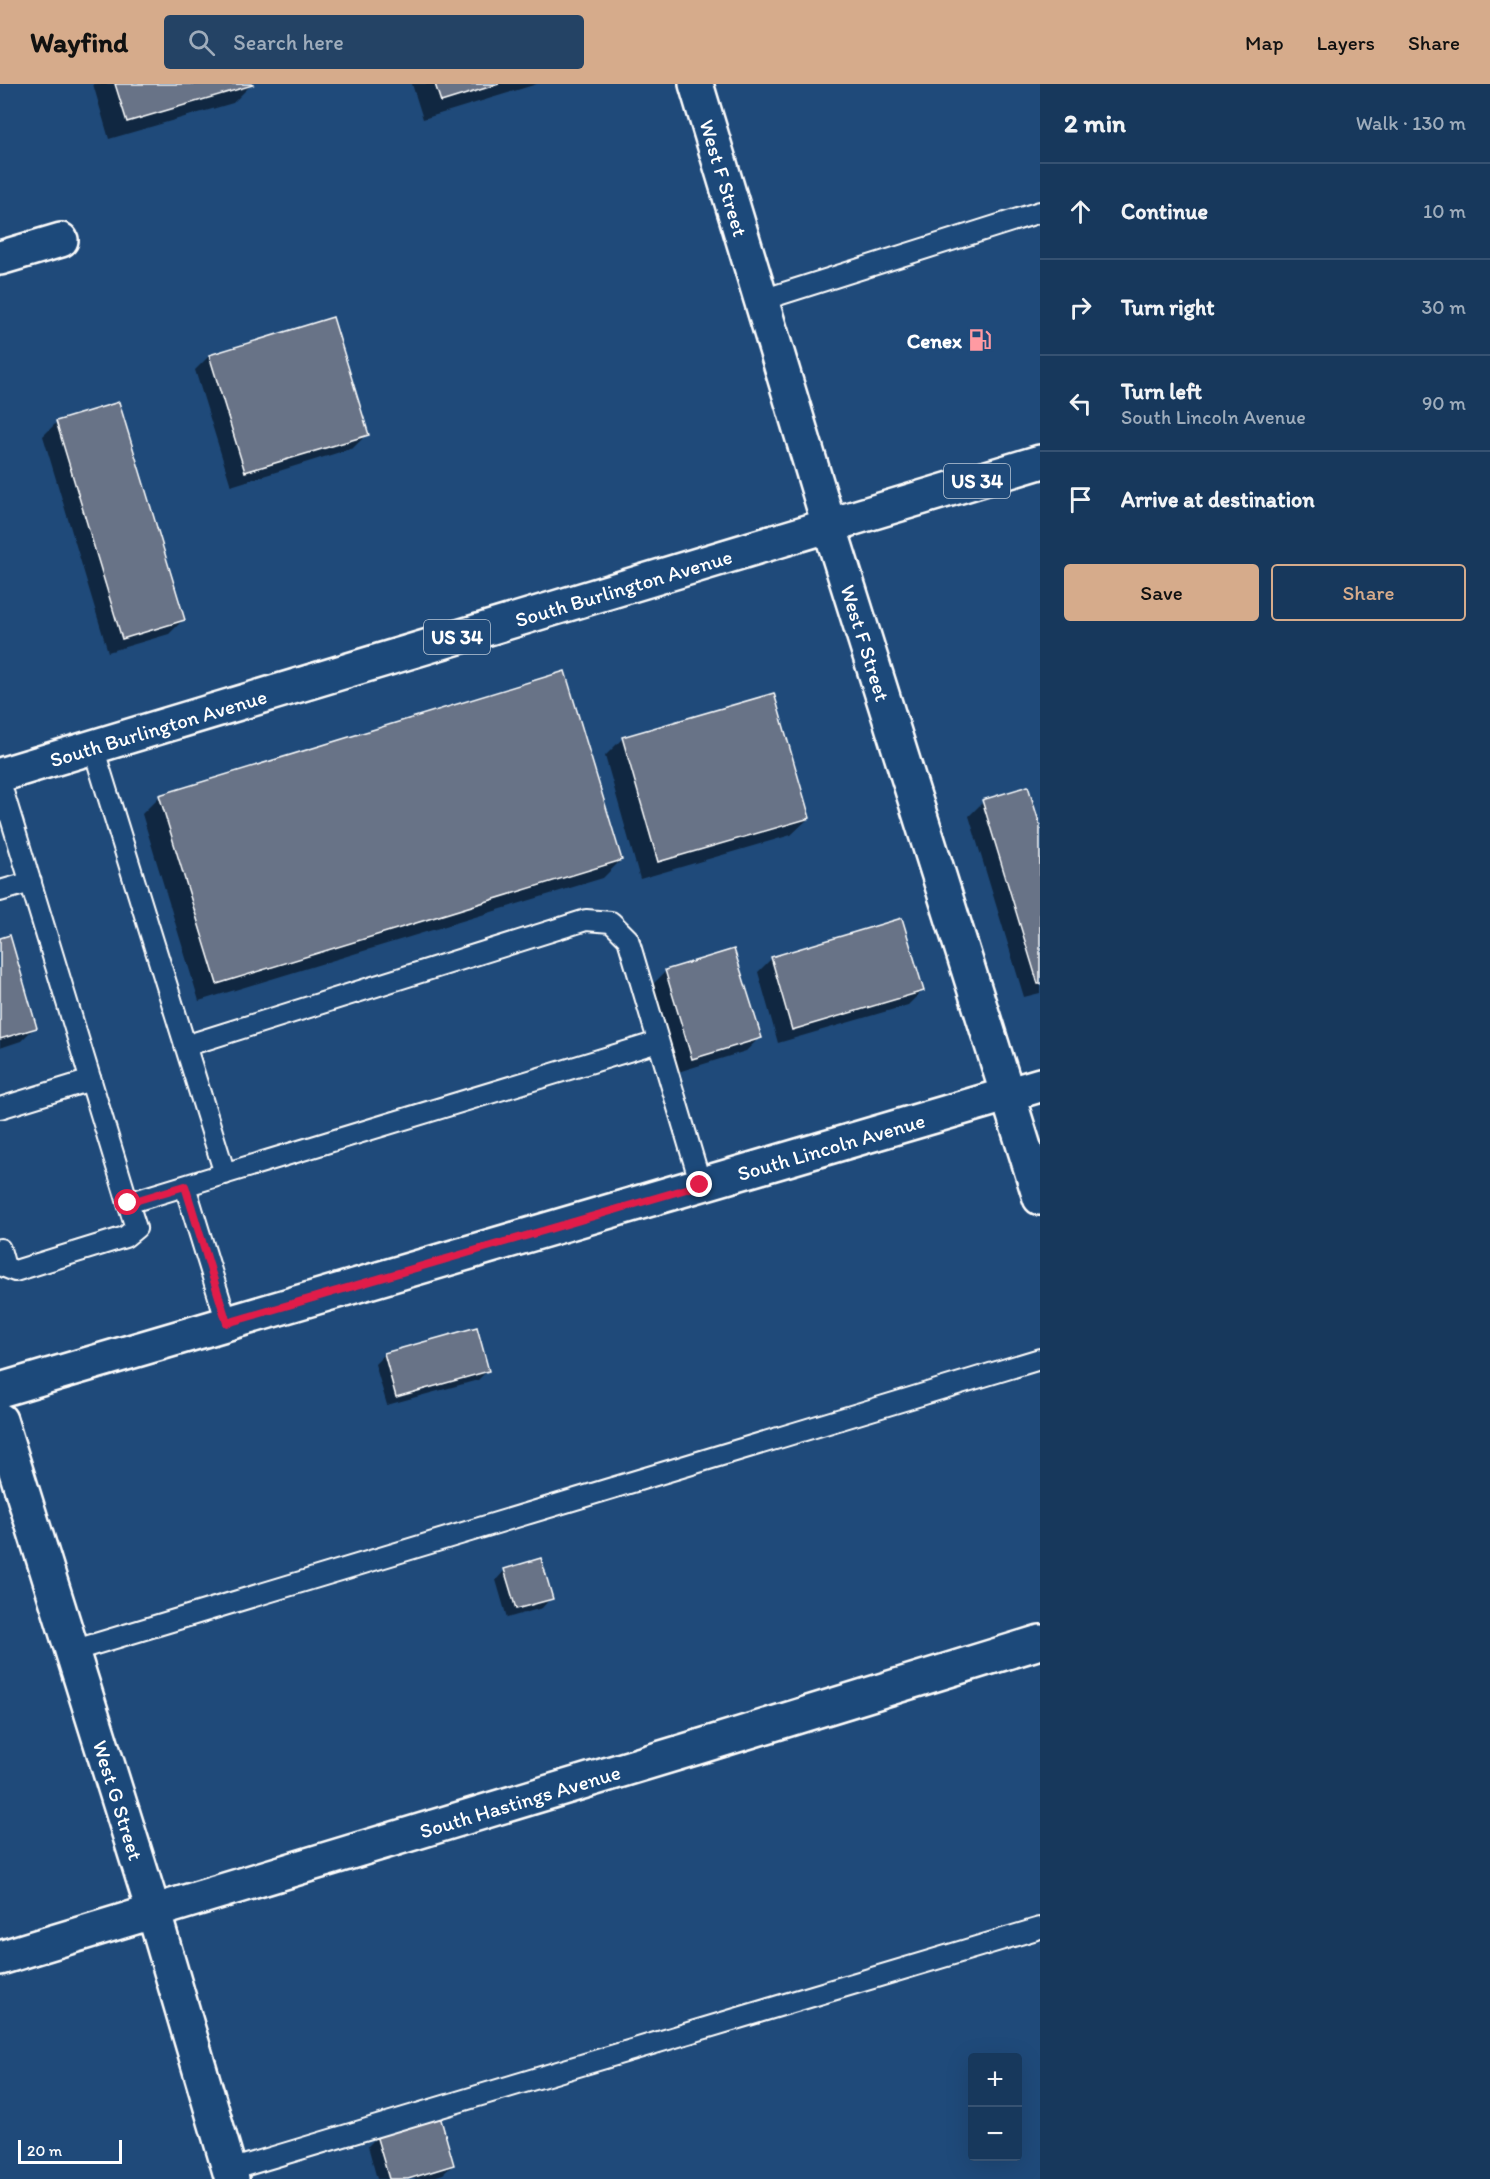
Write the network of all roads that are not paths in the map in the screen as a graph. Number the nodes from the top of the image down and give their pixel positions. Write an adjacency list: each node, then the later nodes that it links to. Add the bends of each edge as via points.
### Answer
1 (696, 84): 5 (main road, West F Street)
2 (1040, 212): 5 (lane)
3 (61, 240): 4 (main road)
4 (0, 258)
5 (762, 300): 7 (main road, West F Street)
6 (1040, 462): 7 (main road, South Burlington Avenue / US 34)
7 (829, 525): 8 (main road, South Burlington Avenue / US 34); 17 (main road, West F Street)
8 (93, 747): 9 (main road, South Burlington Avenue / US 34); 14 (lane)
9 (0, 775)
10 (0, 782): 11 (lane)
11 (31, 882): 12 (lane); 15 (lane)
12 (0, 891)
13 (658, 1042): 14 (lane, via 628,939 610,922 586,920); 19 (lane); 20 (lane)
14 (185, 1046): 19 (lane)
15 (91, 1080): 18 (lane); 23 (lane)
16 (1040, 1085): 17 (main road, South Lincoln Avenue)
17 (1007, 1095): 20 (main road, South Lincoln Avenue); 22 (main road, West F Street)
18 (0, 1108)
19 (225, 1174): 21 (lane)
20 (700, 1185): 25 (main road, South Lincoln Avenue)
21 (185, 1186): 23 (lane); 25 (lane)
22 (1040, 1198)
23 (128, 1203): 24 (lane, via 136,1228 125,1237 15,1272 5,1267)
24 (0, 1249)
25 (227, 1323): 27 (main road, South Lincoln Avenue)
26 (1040, 1359): 30 (lane)
27 (0, 1390)
28 (0, 1420): 30 (main road, West G Street)
29 (1040, 1642): 31 (main road, South Hastings Avenue)
30 (72, 1651): 31 (main road, West G Street)
31 (153, 1910): 33 (main road, South Hastings Avenue); 34 (main road, West G Street)
32 (1040, 1928): 34 (lane)
33 (0, 1958)
34 (231, 2175)

